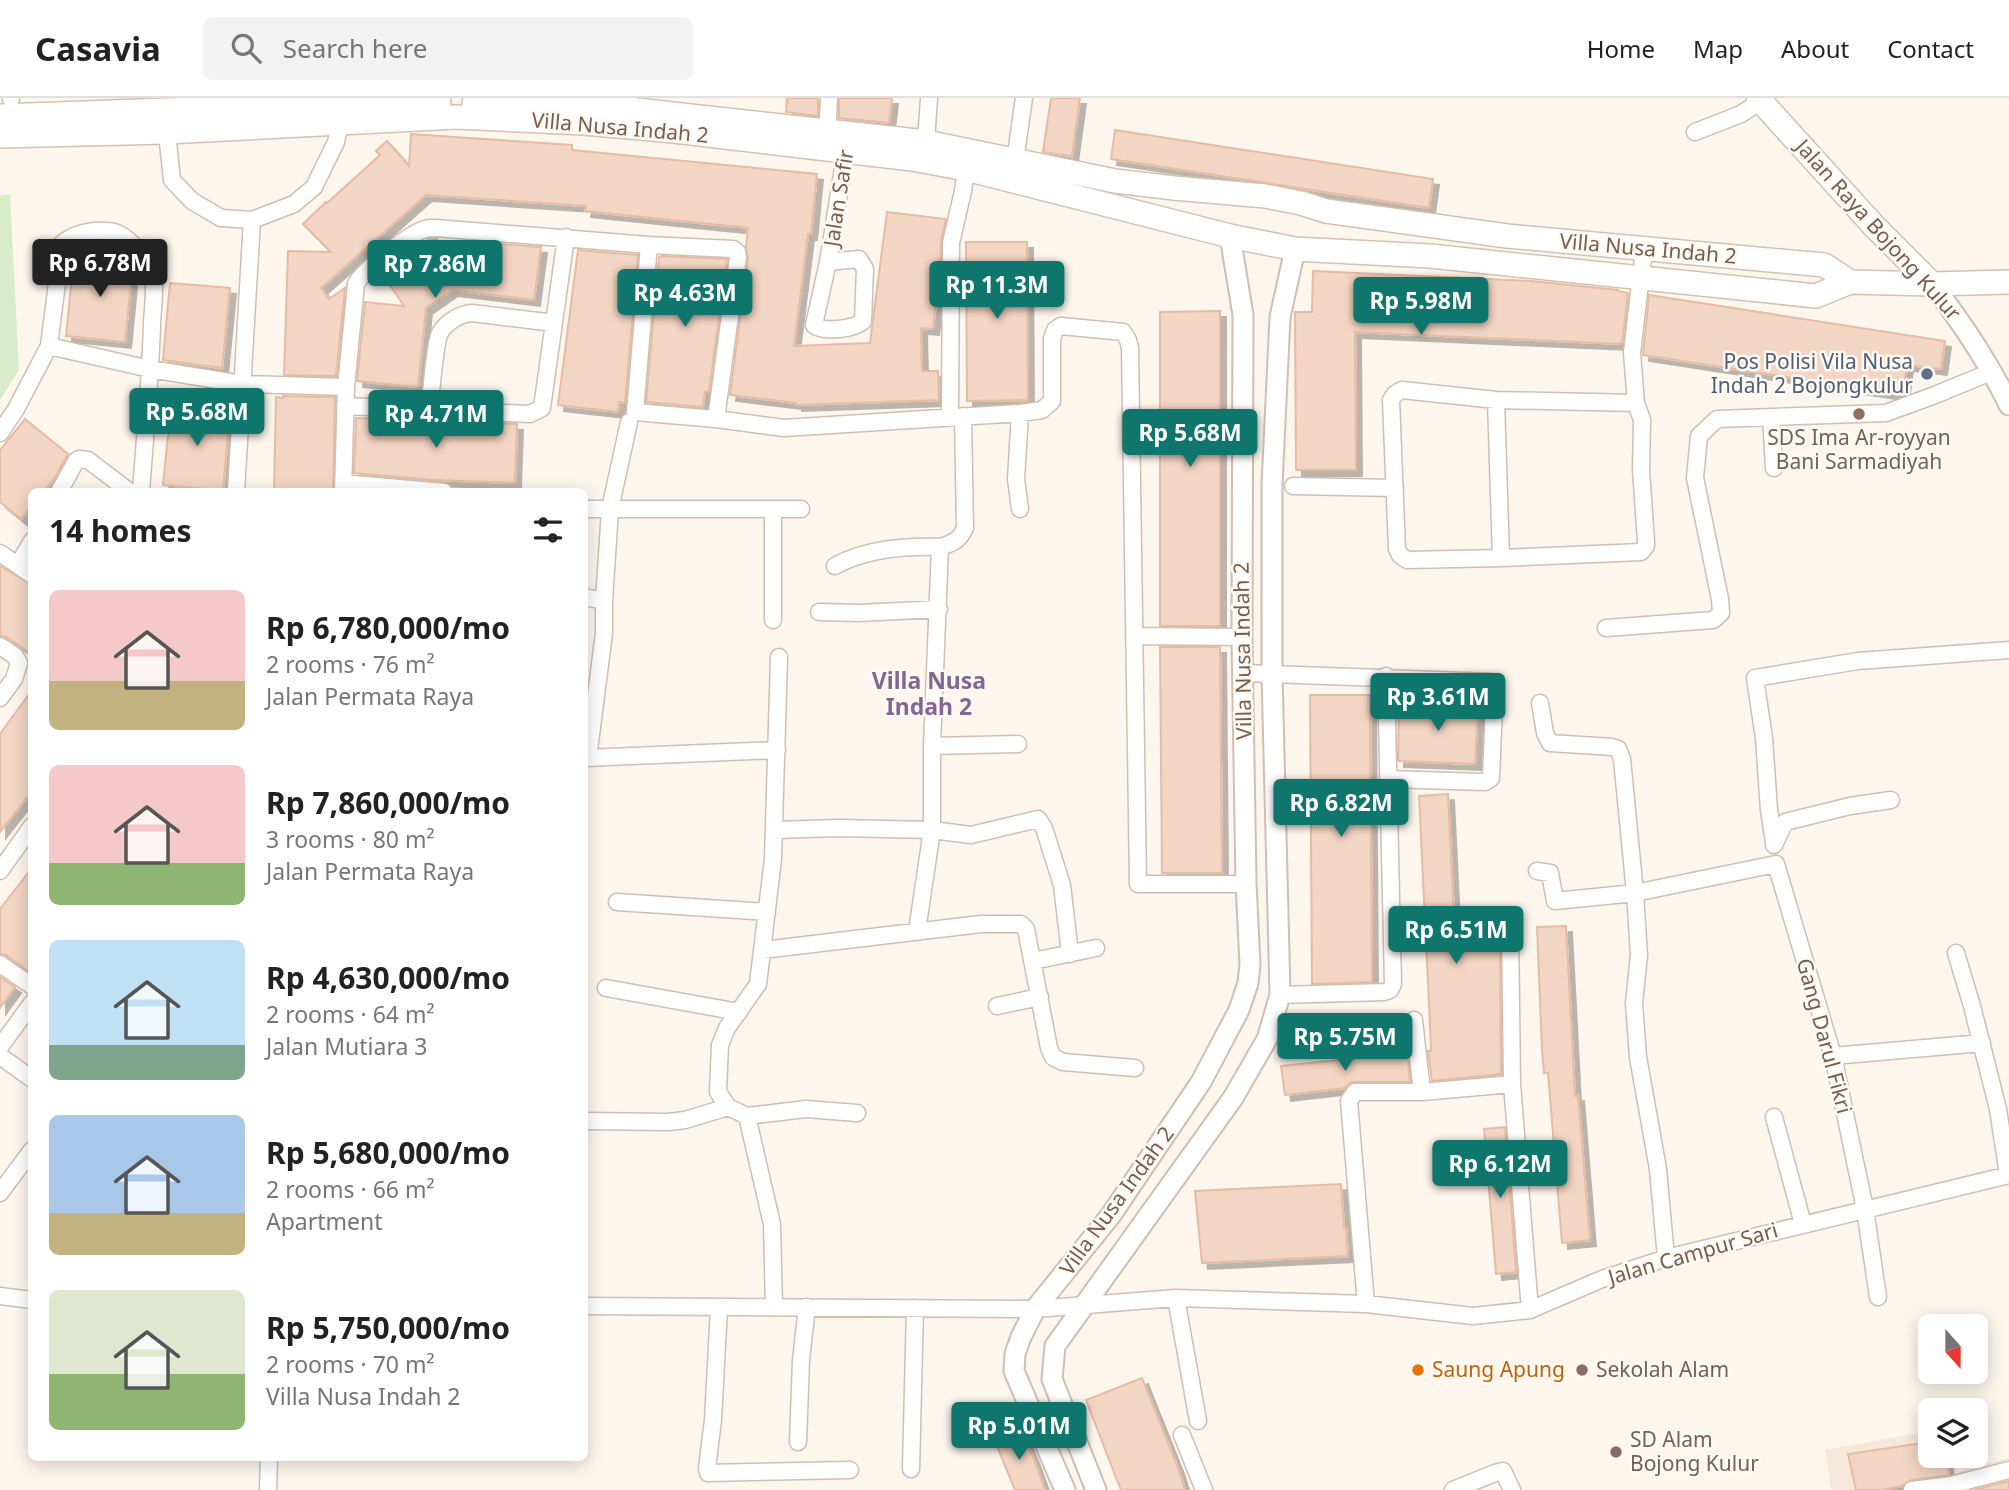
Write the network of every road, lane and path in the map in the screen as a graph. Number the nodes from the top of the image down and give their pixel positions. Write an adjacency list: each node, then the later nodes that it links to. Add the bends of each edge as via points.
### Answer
1 (829, 98): 11 (street, Jalan Safir)
2 (929, 98): 12 (street)
3 (1024, 98): 13 (street)
4 (1760, 100): 10 (street, via 1741,114); 29 (main road, Jalan Raya Bojong Kulur)
5 (510, 101): 6 (main road, Villa Nusa Indah 2, via 362,103); 11 (main road, Villa Nusa Indah 2, via 628,109)
6 (268, 110): 8 (main road, Villa Nusa Indah 2); 9 (main road, Villa Nusa Indah 2)
7 (8, 117): 8 (main road, Villa Nusa Indah 2)
8 (166, 121): 17 (street, via 172,180 192,201 220,218)
9 (340, 122): 11 (main road, Villa Nusa Indah 2, via 456,117 582,132 674,131); 17 (street, via 336,142 314,187 294,204)
10 (1695, 132)
11 (837, 141): 12 (main road, Villa Nusa Indah 2); 14 (main road, Villa Nusa Indah 2); 24 (street, Jalan Safir)
12 (926, 142): 13 (main road, Villa Nusa Indah 2)
13 (1015, 161): 15 (main road, Villa Nusa Indah 2, via 1115,181)
14 (966, 169): 18 (main road, Villa Nusa Indah 2); 43 (street, via 951,243)
15 (1234, 194): 16 (main road, Villa Nusa Indah 2, via 1265,196); 18 (main road, Villa Nusa Indah 2, via 1227,207)
16 (1326, 211): 21 (main road, via 1325,234); 22 (main road, Villa Nusa Indah 2)
17 (252, 220): 34 (street)
18 (1230, 236): 21 (main road, Villa Nusa Indah 2); 73 (street, Villa Nusa Indah 2, via 1243,315)
19 (566, 237): 20 (street); 30 (street); 35 (street, via 436,228 415,234 371,266 356,284)
20 (649, 245): 42 (street); 45 (street, via 737,252)
21 (1304, 248): 25 (main road, Villa Nusa Indah 2); 78 (street, Villa Nusa Indah 2, via 1280,317 1272,485)
22 (1644, 249): 23 (main road, Villa Nusa Indah 2); 25 (street)
23 (1690, 253): 26 (main road); 27 (main road, Villa Nusa Indah 2, via 1824,265)
24 (828, 262): 24 (street, Jalan Safir, via 863,263 863,321 858,326 823,330 814,325)
25 (1642, 277): 26 (main road, Villa Nusa Indah 2); 37 (street, via 1632,353)
26 (1686, 282): 27 (main road, Villa Nusa Indah 2, via 1816,296)
27 (1850, 282): 29 (main road, Villa Nusa Indah 2)
28 (2009, 282): 29 (main road, Villa Nusa Indah 2)
29 (1932, 284): 33 (street, Jalan Raya Bojong Kulur)
30 (554, 323): 40 (street, via 462,314 439,334); 40 (street, via 542,408 530,414)
31 (49, 346): 32 (street); 32 (street, via 62,244 87,232 110,230 134,244 153,280); 46 (street)
32 (150, 369): 34 (street); 52 (street)
33 (1993, 371): 38 (street, Jalan Raya Bojong Kulur); 44 (street, via 1886,413)
34 (242, 384): 35 (street); 53 (street)
35 (346, 387): 39 (street)
36 (1496, 400): 37 (street); 55 (street, via 1402,390 1395,394 1391,400); 63 (street)
37 (1636, 403): 63 (street, via 1642,420 1644,550)
38 (2009, 405)
39 (345, 406): 40 (street); 49 (street)
40 (429, 410)
41 (1020, 413): 43 (street); 60 (street, via 1016,479); 72 (street, via 1042,410 1052,401 1055,330 1061,326 1122,332 1128,340)
42 (632, 417): 45 (street); 57 (street)
43 (956, 417): 45 (street, via 785,428); 61 (street, via 965,528 960,538)
44 (1771, 417): 47 (street); 71 (street, via 1717,419 1699,436 1695,478 1721,613 1713,620)
45 (716, 419)
46 (0, 433)
47 (1774, 468)
48 (1293, 486): 55 (street)
49 (343, 487): 54 (street)
50 (61, 488): 51 (street, via 76,461 84,459)
51 (124, 488)
52 (141, 488)
53 (236, 488)
54 (363, 488)
55 (1395, 488): 63 (street, via 1396,549 1406,560)
56 (588, 509): 57 (street)
57 (610, 509): 58 (street); 67 (street)
58 (773, 509): 59 (street); 70 (street)
59 (801, 509)
60 (1020, 509)
61 (940, 547): 64 (street, via 852,556); 68 (street)
62 (0, 553): 65 (street)
63 (1501, 558)
64 (835, 566)
65 (25, 570)
66 (588, 598): 67 (street)
67 (604, 601): 82 (street, via 604,633)
68 (939, 609): 69 (street); 84 (street)
69 (819, 612)
70 (773, 620)
71 (1606, 628)
72 (1134, 636): 73 (street); 96 (street, via 1138,884)
73 (1242, 637): 77 (street, Villa Nusa Indah 2)
74 (0, 646): 80 (street, via 19,663)
75 (2009, 650): 92 (street, Gang Darul Fikri, via 1858,661 1755,678)
76 (779, 657): 85 (street)
77 (1243, 673): 78 (street); 96 (street, Villa Nusa Indah 2)
78 (1272, 674): 79 (street); 110 (street, Villa Nusa Indah 2)
79 (1386, 676): 87 (street); 87 (street, via 1492,681 1496,687 1491,778 1485,782)
80 (0, 698)
81 (1540, 702): 97 (street, via 1550,743 1618,749)
82 (588, 744)
83 (1018, 744): 84 (street)
84 (932, 746): 90 (street)
85 (777, 750): 86 (street); 89 (street)
86 (588, 758)
87 (1388, 779): 110 (street, via 1393,984 1384,992)
88 (1891, 800): 92 (street, via 1785,822)
89 (775, 830): 90 (street); 99 (street)
90 (932, 830): 101 (street); 105 (street, via 971,835 1041,821 1062,885)
91 (28, 832): 94 (street)
92 (1774, 842): 93 (street, Gang Darul Fikri)
93 (1776, 864): 97 (street); 119 (street, Gang Darul Fikri)
94 (0, 871)
95 (1537, 871): 97 (street, via 1550,873 1555,901)
96 (1247, 884): 146 (street, Villa Nusa Indah 2, via 1250,964 1239,1010 1201,1082 1111,1215)
97 (1636, 893): 134 (street, via 1639,955 1634,1003)
98 (617, 902): 99 (street)
99 (767, 912): 103 (street)
100 (1510, 925): 122 (street)
101 (916, 931): 103 (street); 106 (street, via 1021,924)
102 (1096, 948): 105 (street)
103 (762, 950): 114 (street, via 758,984)
104 (1956, 953): 116 (street)
105 (1070, 954): 106 (street)
106 (1033, 961): 111 (street)
107 (0, 964): 108 (street)
108 (28, 983)
109 (606, 988): 114 (street)
110 (1280, 995): 139 (street, Villa Nusa Indah 2, via 1267,1039 1233,1098)
111 (1040, 997): 112 (street); 120 (street, via 1053,1057)
112 (997, 1006)
113 (28, 1008): 117 (street)
114 (739, 1012): 124 (street, via 720,1045 718,1091)
115 (1414, 1020): 123 (street)
116 (1982, 1043): 119 (street); 130 (street)
117 (0, 1047)
118 (0, 1056): 121 (street)
119 (1833, 1056): 132 (street, Gang Darul Fikri)
120 (1135, 1069)
121 (28, 1076)
122 (1512, 1084): 123 (street); 147 (street)
123 (1422, 1092): 140 (street, via 1355,1093 1349,1101)
124 (728, 1107): 126 (street); 128 (street, via 669,1122)
125 (858, 1113): 126 (street, via 806,1109)
126 (747, 1116): 142 (street, via 772,1224)
127 (1774, 1117): 133 (street)
128 (588, 1121)
129 (28, 1155): 131 (street)
130 (2009, 1175): 132 (street, Jalan Campur Sari)
131 (0, 1193)
132 (1865, 1209): 133 (street, Jalan Campur Sari); 136 (street, Gang Darul Fikri)
133 (1802, 1224): 134 (street, Jalan Campur Sari)
134 (1666, 1258): 147 (street, Jalan Campur Sari)
135 (0, 1296): 138 (street)
136 (1878, 1297)
137 (1176, 1298): 139 (street, Jalan Campur Sari); 140 (street, Jalan Campur Sari); 148 (street)
138 (28, 1300)
139 (1084, 1304): 146 (street, Jalan Campur Sari); 158 (street, Villa Nusa Indah 2, via 1055,1346 1052,1379)
140 (1366, 1304): 147 (street, Jalan Campur Sari, via 1473,1316)
141 (588, 1306): 144 (street, Jalan Campur Sari)
142 (774, 1307): 143 (street, Jalan Campur Sari); 144 (street, Jalan Campur Sari)
143 (807, 1307): 145 (street, Jalan Campur Sari); 150 (street)
144 (719, 1308): 153 (street, via 708,1473)
145 (915, 1308): 146 (street, Jalan Campur Sari); 152 (street)
146 (1035, 1310): 157 (street, Villa Nusa Indah 2, via 1015,1354 1014,1371)
147 (1530, 1310)
148 (1198, 1421)
149 (1181, 1435): 159 (street)
150 (798, 1442)
151 (268, 1461): 156 (street)
152 (911, 1469)
153 (850, 1470)
154 (2009, 1470): 155 (street)
155 (1951, 1487): 162 (street)
156 (268, 1490)
157 (1065, 1490)
158 (1096, 1490)
159 (1204, 1490)
160 (1453, 1490): 161 (street, via 1503,1471)
161 (1512, 1490)
162 (1912, 1490)

